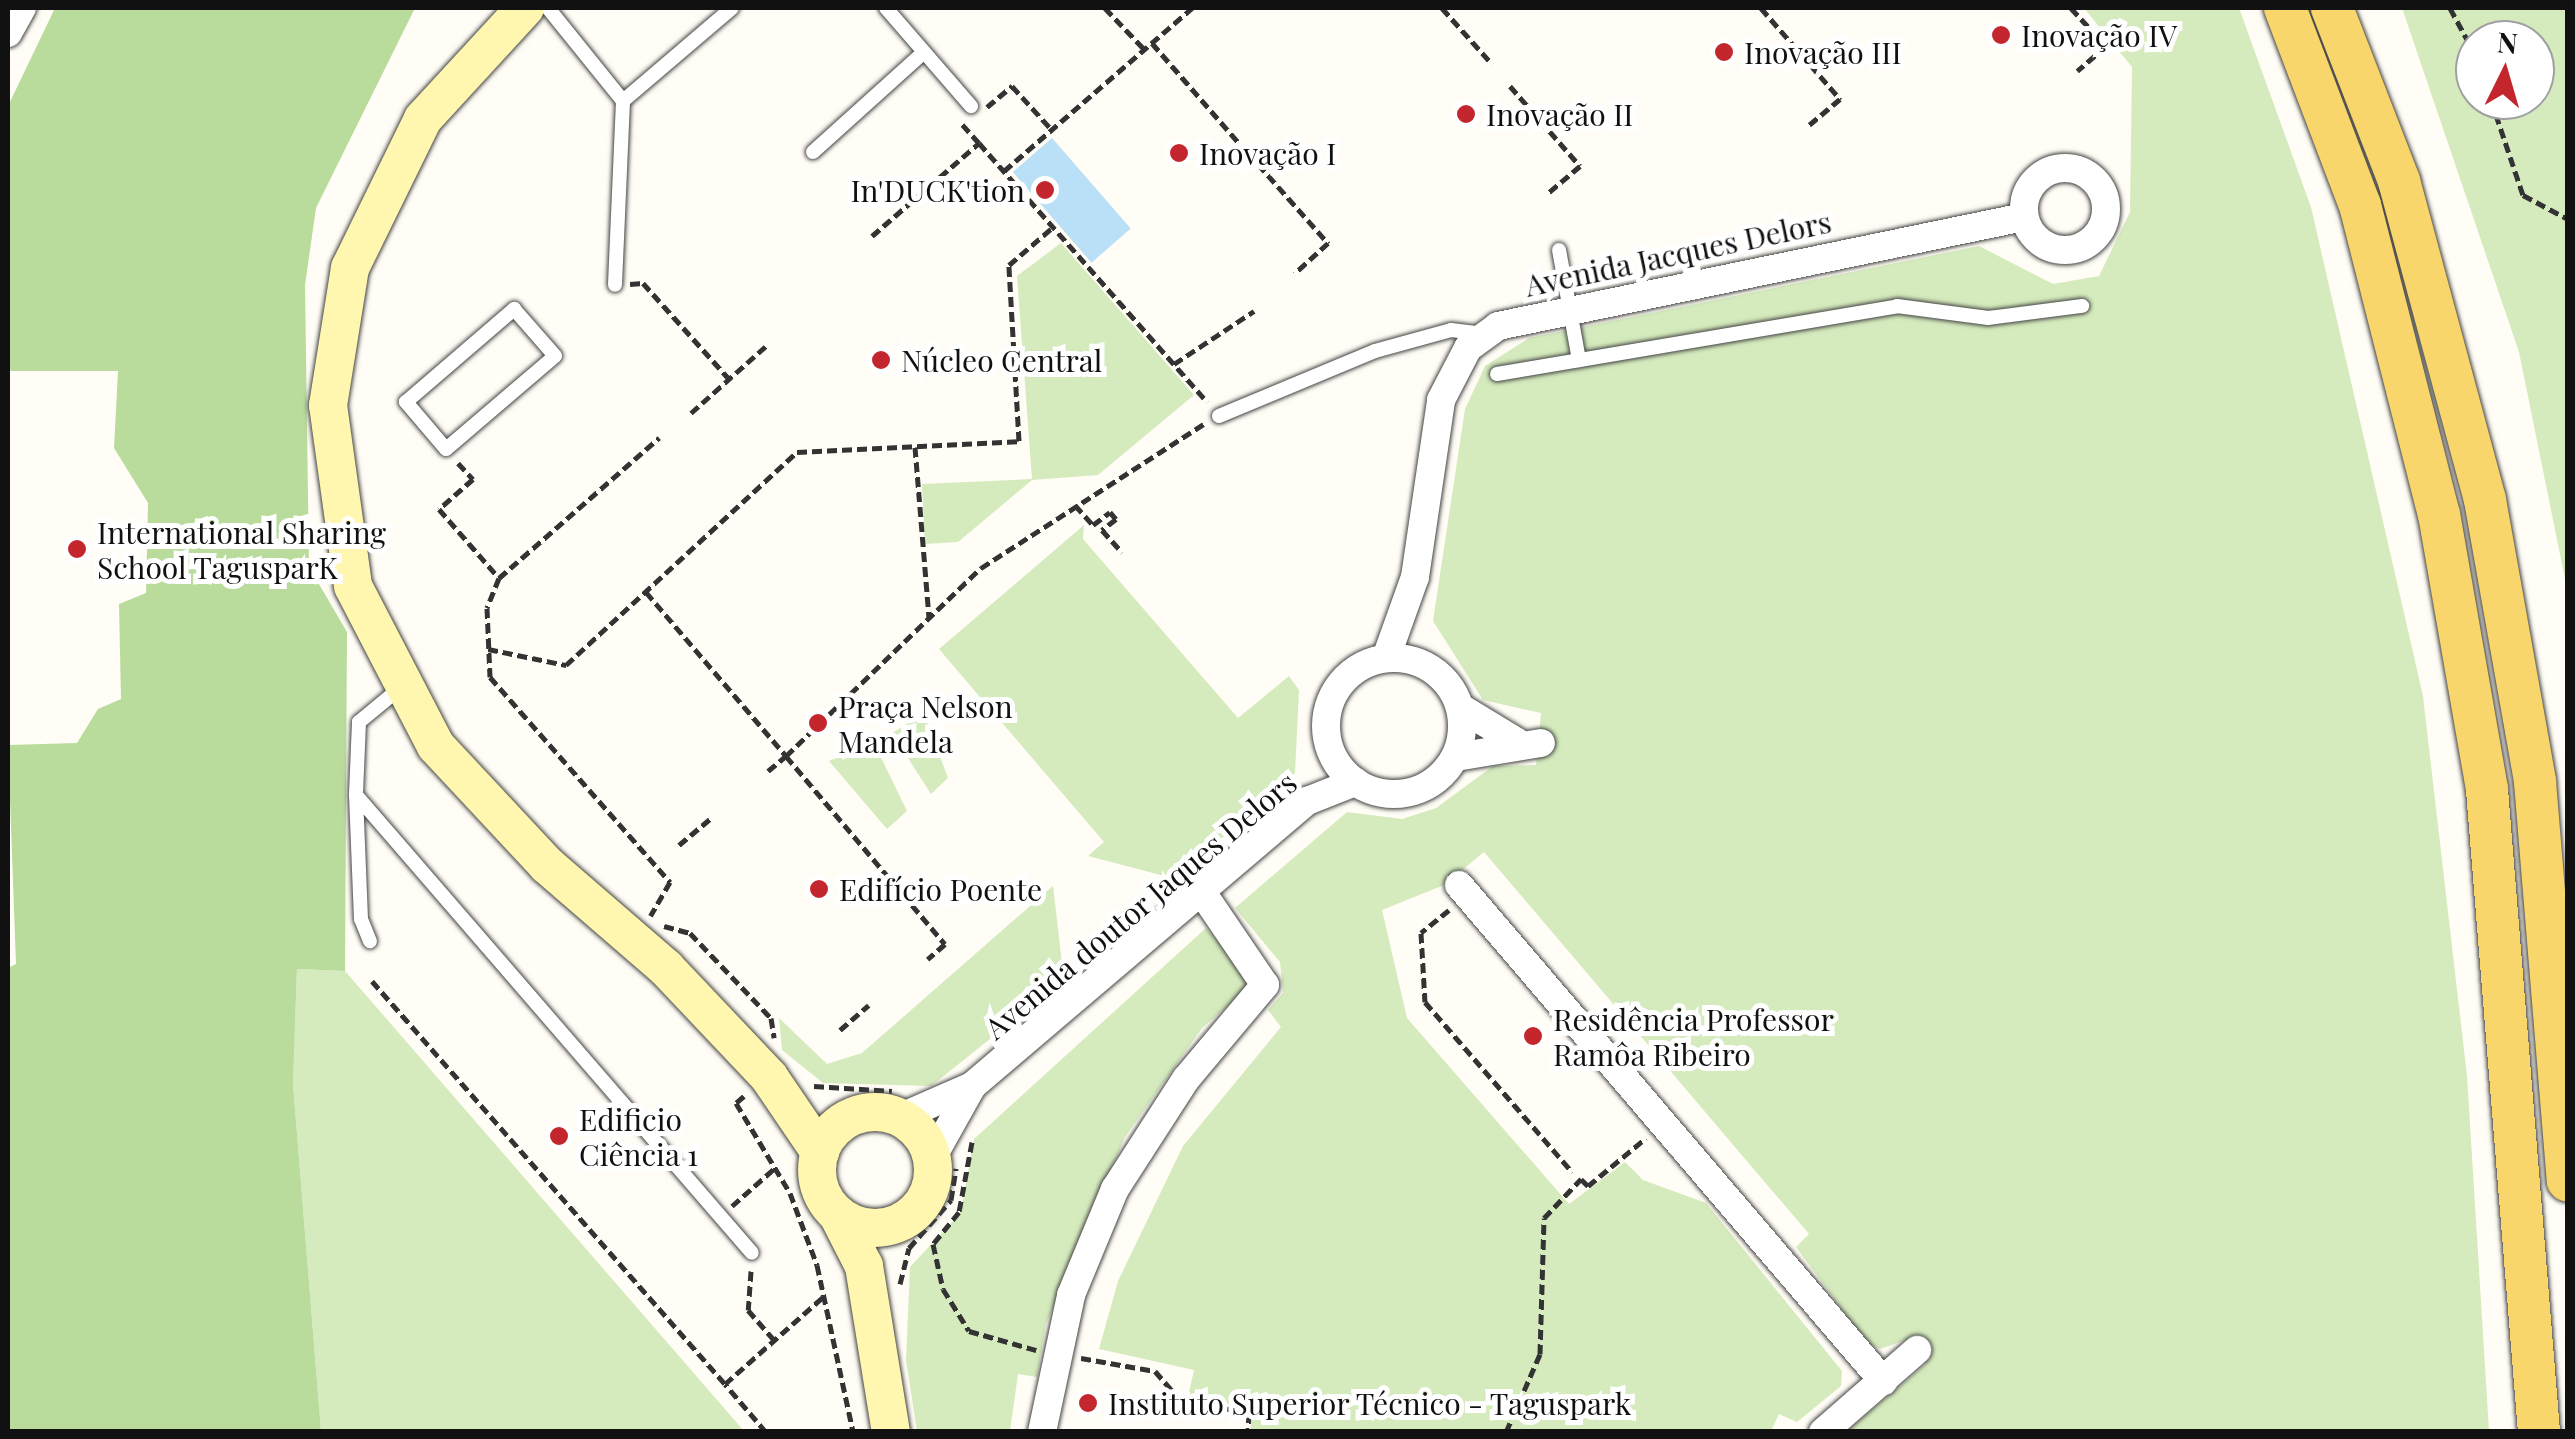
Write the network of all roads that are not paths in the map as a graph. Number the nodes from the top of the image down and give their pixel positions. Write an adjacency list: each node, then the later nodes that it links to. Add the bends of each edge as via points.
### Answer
1 (22, 8): 8 (street)
2 (524, 8): 26 (main road, via 455,73 400,157 350,268 334,338 328,404 338,524 353,586)
3 (548, 8): 10 (lane)
4 (732, 8): 10 (lane)
5 (886, 8): 9 (lane)
6 (2285, 8): 52 (main road, via 2360,206 2442,534 2486,790)
7 (2332, 8): 42 (main road, via 2399,181 2485,500 2535,782)
8 (8, 33)
9 (924, 52): 11 (lane); 12 (lane)
10 (623, 102): 15 (lane)
11 (971, 106)
12 (813, 152)
13 (2024, 216): 16 (street, Avenida Jacques Delors)
14 (1559, 250): 16 (lane)
15 (615, 284)
16 (1569, 306): 18 (street, Avenida Jacques Delors); 19 (lane)
17 (2082, 306): 19 (lane, via 1988,318 1897,306)
18 (1486, 334): 21 (lane, via 1450,330 1374,350); 23 (street, via 1441,400)
19 (1578, 360): 20 (lane)
20 (1497, 374)
21 (1220, 416)
22 (446, 449): 22 (lane, via 406,402 514,309 550,342 555,356)
23 (1415, 577): 24 (street); 25 (street, via 1414,632)
24 (1386, 658): 25 (street); 28 (street, via 1338,687 1328,709)
25 (1426, 666): 27 (street)
26 (398, 689): 31 (lane, via 359,722); 36 (main road, via 482,801)
27 (1460, 708): 29 (street); 29 (street, via 1529,742)
28 (1330, 750): 30 (street); 32 (street)
29 (1456, 757): 30 (street, via 1411,792)
30 (1355, 782): 32 (street, Avenida doutor Jaques Delors)
31 (356, 795): 35 (lane, via 360,919); 45 (lane)
32 (1307, 802): 33 (street, Avenida doutor Jaques Delors)
33 (1200, 891): 37 (street, Avenida doutor Jaques Delors); 50 (street, via 1264,974 1261,998 1186,1079 1115,1189 1054,1354)
34 (1463, 891): 48 (street)
35 (370, 941)
36 (777, 1070): 39 (main road); 40 (main road)
37 (972, 1086): 38 (street, Avenida doutor Jaques Delors); 41 (street, Avenida doutor Jaques Delors)
38 (899, 1105): 39 (main road); 41 (main road)
39 (856, 1115): 40 (main road)
40 (820, 1152): 43 (main road, via 819,1186)
41 (944, 1156): 44 (main road, via 929,1192)
42 (2568, 1181)
43 (838, 1215): 44 (main road, via 871,1228); 46 (main road, via 864,1266)
44 (907, 1219): 46 (main road, via 886,1259)
45 (752, 1253)
46 (876, 1323): 49 (main road)
47 (1917, 1350): 48 (street)
48 (1883, 1381): 51 (street)
49 (892, 1432)
50 (1042, 1432)
51 (1822, 1432)
52 (2539, 1432)

